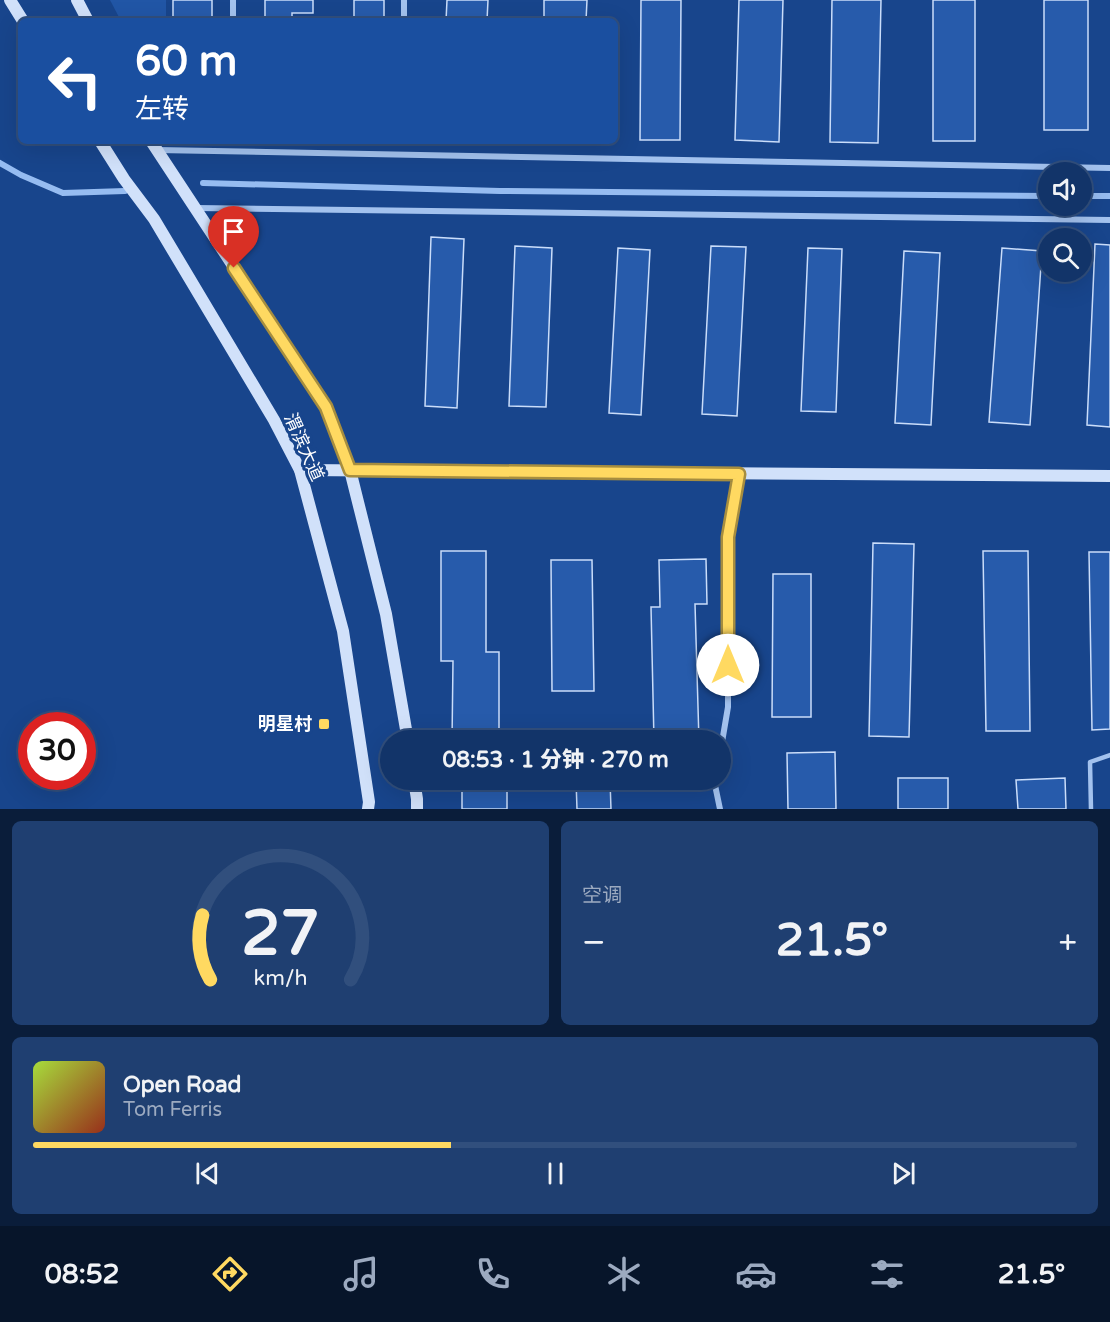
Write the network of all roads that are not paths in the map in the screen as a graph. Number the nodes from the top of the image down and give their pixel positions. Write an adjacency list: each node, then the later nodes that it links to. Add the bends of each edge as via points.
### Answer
1 (10, 0): 5 (main road)
2 (77, 0): 6 (main road)
3 (233, 0): 7 (street)
4 (404, 0): 8 (street)
5 (21, 18)
6 (86, 18)
7 (233, 18)
8 (404, 18)
9 (102, 144): 14 (main road, 渭滨大道, via 154,219)
10 (154, 146): 11 (street); 12 (main road, 渭滨大道)
11 (1110, 168)
12 (195, 208): 13 (street); 15 (main road, 渭滨大道, via 326,407)
13 (1110, 220)
14 (300, 470): 15 (main road); 23 (main road, 渭滨大道, via 343,631)
15 (350, 470): 16 (main road); 18 (main road, 渭滨大道, via 386,614)
16 (739, 474): 17 (main road); 19 (street, via 728,537 728,707)
17 (1110, 476)
18 (406, 730)
19 (724, 730)
20 (1110, 755): 26 (lane, via 1090,762)
21 (416, 790): 24 (main road)
22 (716, 790): 25 (street)
23 (368, 809)
24 (417, 809)
25 (720, 809)
26 (1091, 809)

